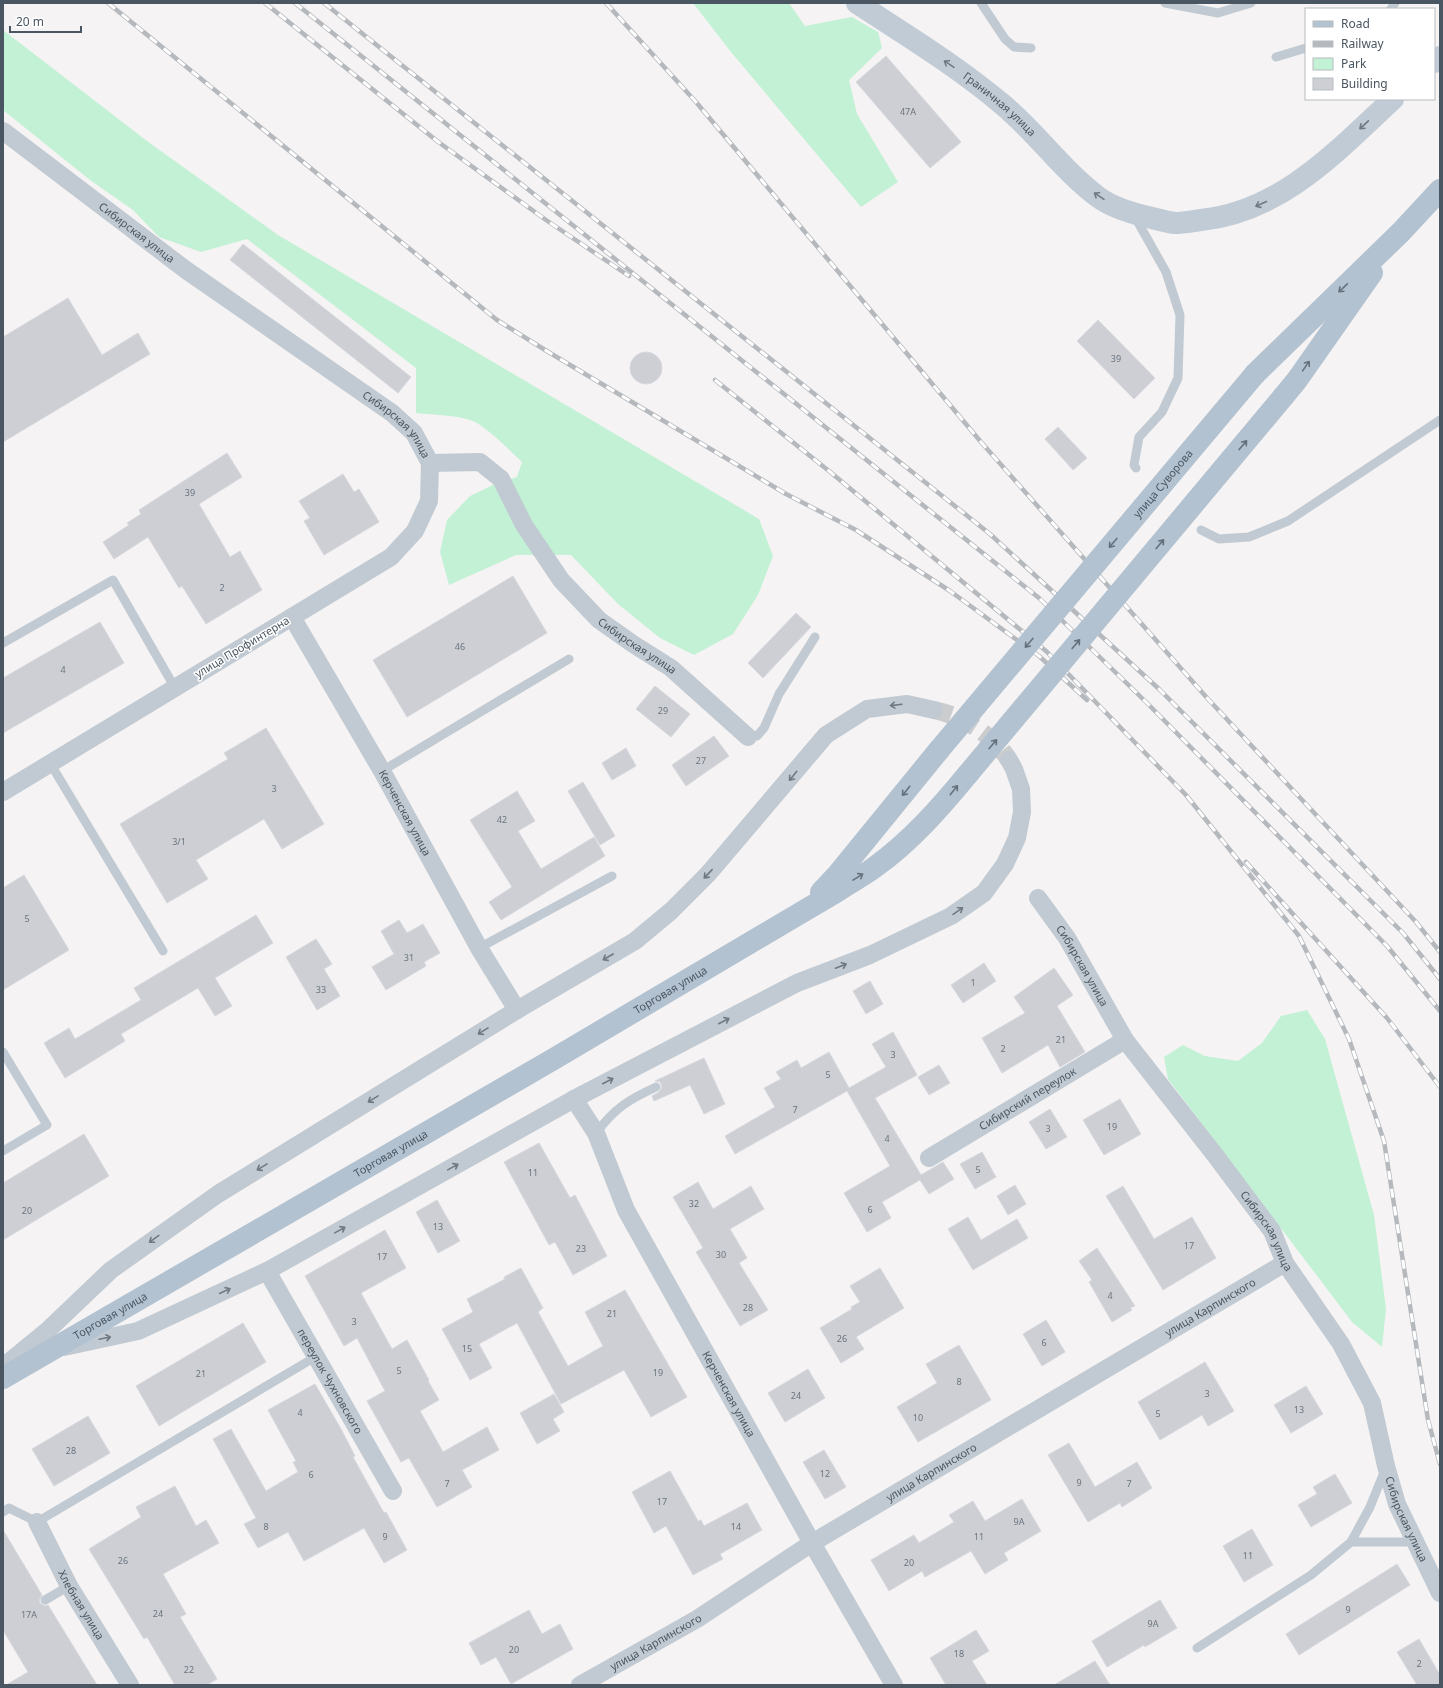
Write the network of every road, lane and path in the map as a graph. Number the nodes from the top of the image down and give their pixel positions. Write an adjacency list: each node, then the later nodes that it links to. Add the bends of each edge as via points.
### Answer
1 (857, 3): 11 (street, Граничная улица, one-way to 1, via 1099,198 1068,172 1003,105 968,77)
2 (981, 3): 5 (lane, via 1005,39 1014,47)
3 (1165, 3): 4 (lane, via 1218,13)
4 (1251, 3)
5 (1031, 48)
6 (1305, 48): 7 (lane)
7 (1276, 57)
8 (1392, 100): 11 (street, Граничная улица, one-way to 11, via 1298,183 1266,202 1241,212 1176,223)
9 (3, 131): 14 (street, Сибирская улица, via 186,270 392,413 414,433)
10 (1440, 190): 12 (main road, улица Суворова)
11 (1133, 214): 15 (lane, via 1166,272 1180,316 1178,378 1162,412 1139,437 1134,465)
12 (1401, 232): 24 (main road, улица Суворова, one-way to 24, bridge, via 1255,374); 28 (main road, улица Суворова, one-way to 12, bridge, via 1297,380)
13 (1440, 420): 16 (lane, via 1288,521 1249,537 1219,539)
14 (430, 463): 17 (street, улица Профинтерна, via 429,501 416,531 391,557); 23 (street, Сибирская улица, via 480,462 501,479 524,525 561,580 599,620 671,668)
15 (1136, 468)
16 (1201, 530)
17 (292, 617): 21 (street, улица Профинтерна); 27 (street, Керченская улица)
18 (815, 637): 23 (lane, via 779,694 764,728 758,736)
19 (3, 643): 21 (lane, via 113,580)
20 (569, 659): 27 (lane)
21 (175, 688): 26 (street, улица Профинтерна)
22 (934, 710): 35 (street, one-way to 35, via 907,704 867,709 826,735 708,874 671,911 635,942)
23 (748, 737)
24 (940, 750): 32 (main road, Торговая улица, one-way to 32, via 838,874 814,898)
25 (1008, 760): 39 (street, one-way to 25, via 797,983 870,955 951,916 984,893 1005,864 1017,838 1021,818 1021,790)
26 (50, 763): 29 (street, улица Профинтерна); 34 (lane)
27 (382, 771): 33 (street, Керченская улица)
28 (968, 774): 32 (main road, Торговая улица, one-way to 28, via 875,867 912,836 942,806)
29 (3, 792)
30 (612, 876): 33 (lane)
31 (1038, 898): 36 (street, Сибирская улица, via 1067,938)
32 (776, 926): 45 (main road, Торговая улица, via 552,1060)
33 (479, 948): 35 (street, Керченская улица)
34 (163, 951)
35 (517, 1010): 47 (street, one-way to 47, via 218,1194 111,1270 47,1331)
36 (1125, 1040): 42 (street, Сибирский переулок); 43 (street, Сибирская улица, via 1264,1219 1272,1231)
37 (3, 1052): 41 (lane, via 47,1125)
38 (656, 1087): 40 (lane, via 628,1100 616,1109)
39 (574, 1099): 40 (street, Керченская улица); 44 (street, one-way to 39)
40 (596, 1133): 55 (street, Керченская улица, via 626,1210)
41 (3, 1151)
42 (929, 1158)
43 (1285, 1263): 49 (street, Сибирская улица, via 1341,1344 1372,1403); 55 (street, улица Карпинского)
44 (267, 1271): 45 (street, one-way to 44, via 138,1332); 46 (street, переулок Чухновского)
45 (53, 1349): 48 (main road, Торговая улица)
46 (317, 1356): 50 (street, переулок Чухновского); 52 (lane)
47 (3, 1367)
48 (3, 1378)
49 (1386, 1466): 53 (lane, via 1370,1507); 54 (street, Сибирская улица, via 1397,1504)
50 (393, 1491)
51 (3, 1512): 52 (lane, via 9,1508)
52 (37, 1522): 56 (street, Хлебная улица)
53 (1351, 1542): 54 (lane); 59 (lane, via 1311,1575)
54 (1415, 1542): 57 (street, Сибирская улица)
55 (812, 1543): 61 (street, улица Карпинского, via 697,1619); 62 (street, Керченская улица)
56 (69, 1586): 58 (lane); 60 (street, Хлебная улица)
57 (1440, 1593)
58 (45, 1600)
59 (1197, 1648)
60 (130, 1685)
61 (580, 1685)
62 (894, 1685)

